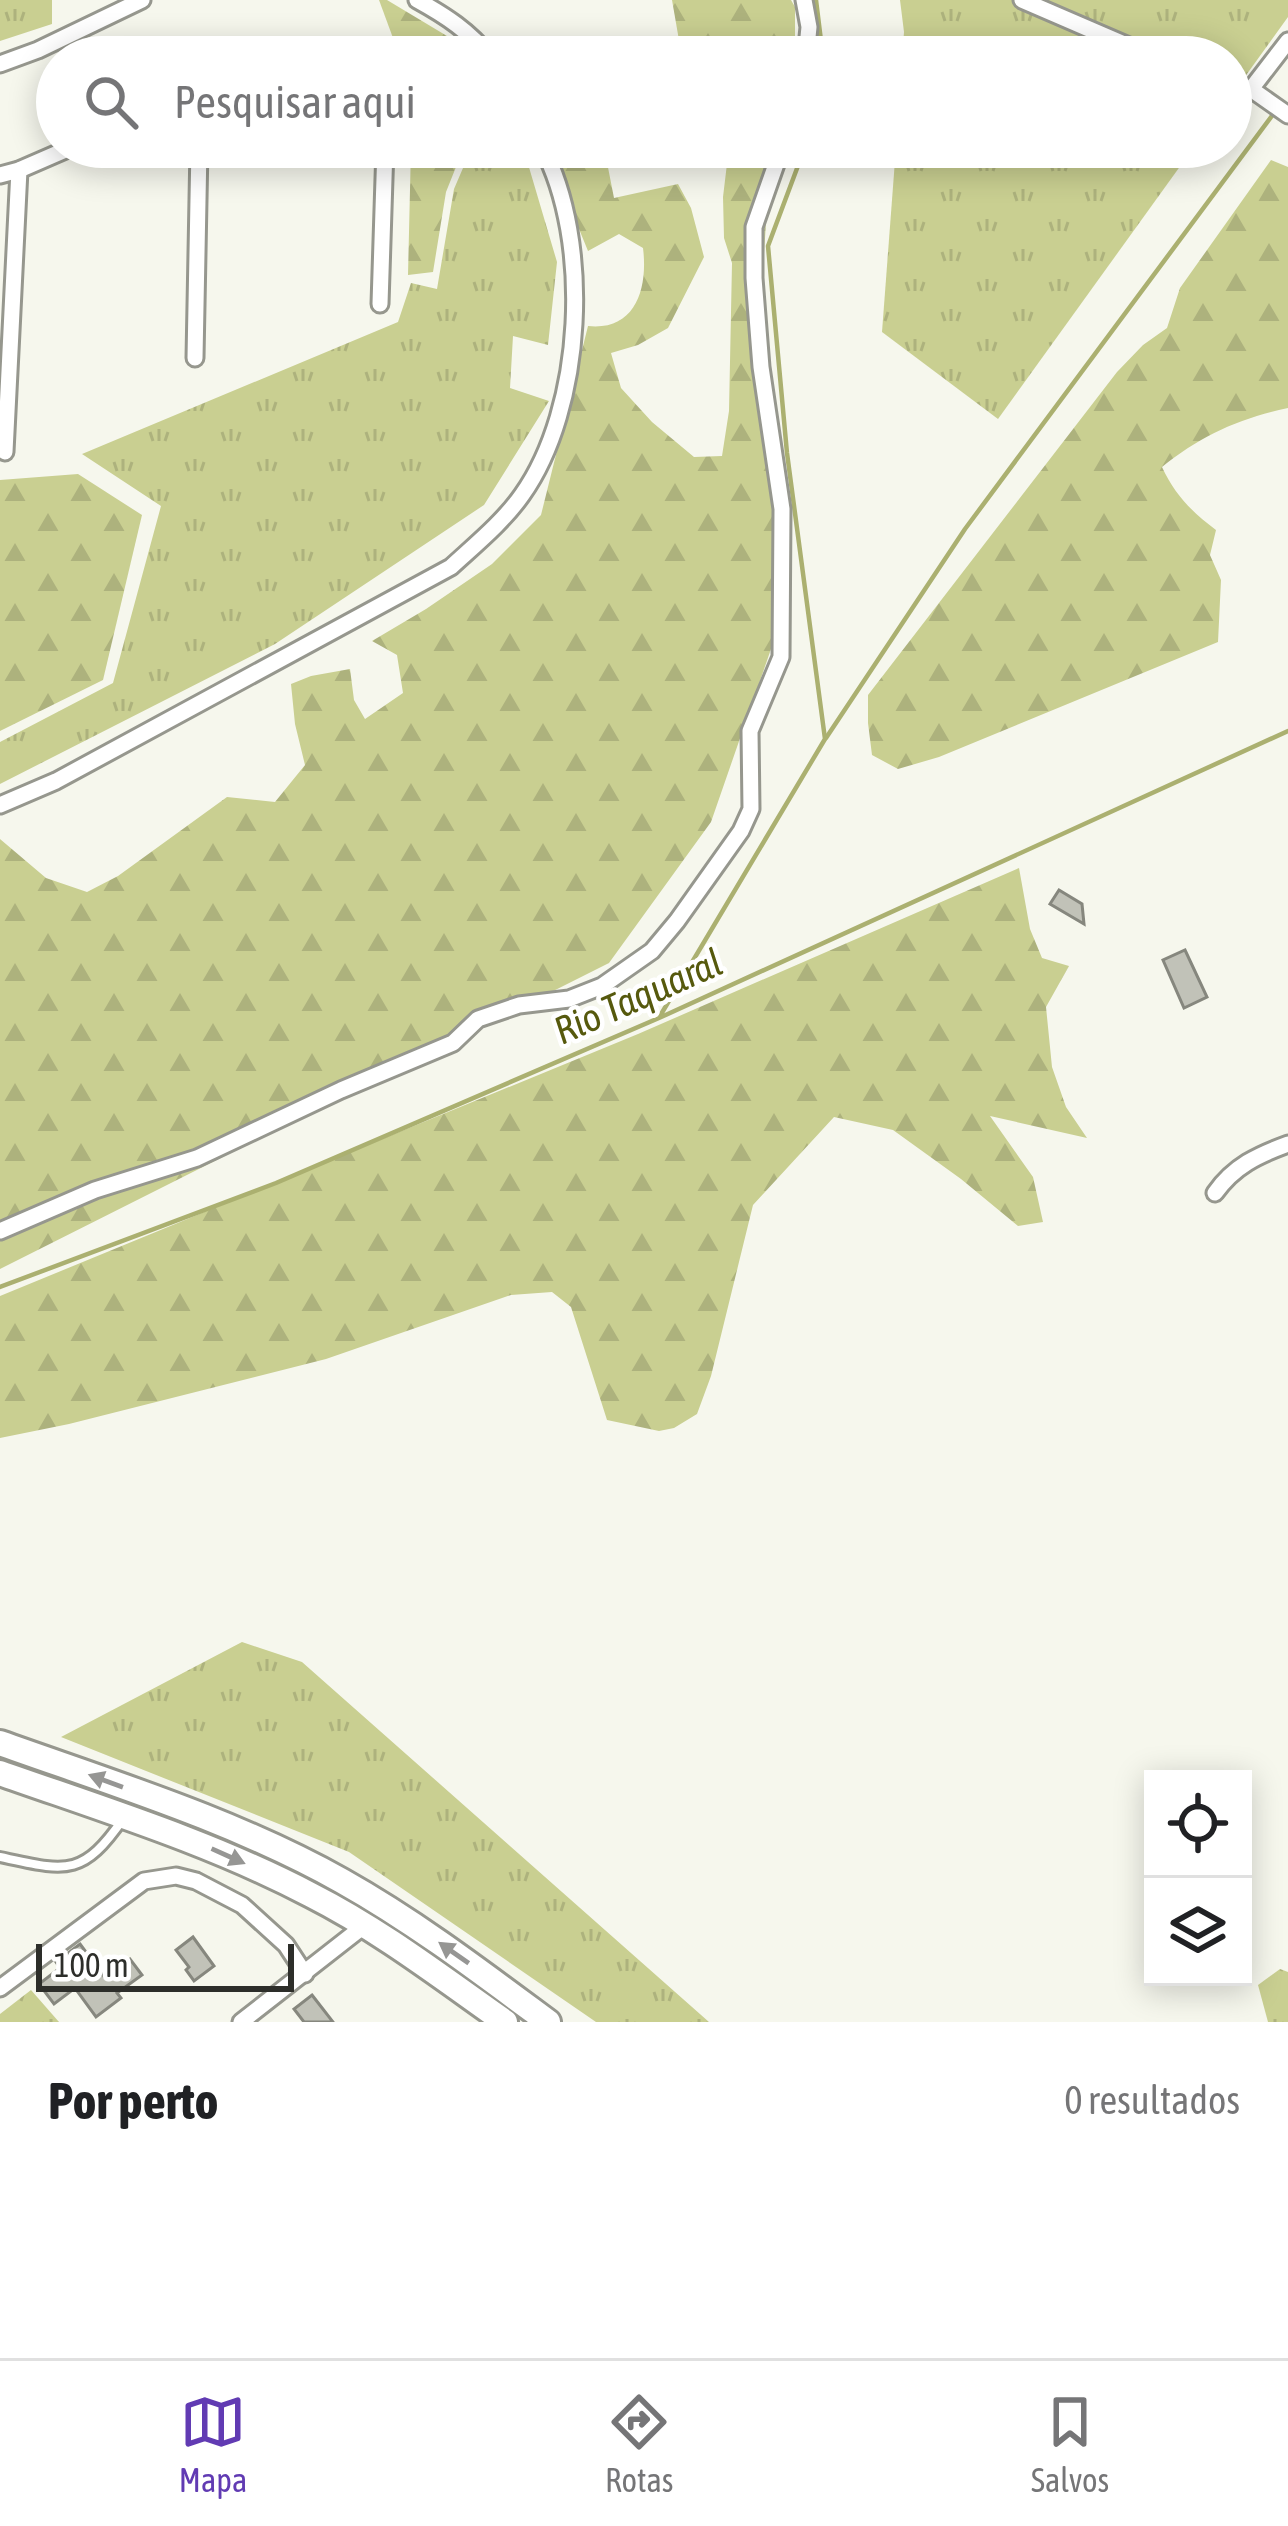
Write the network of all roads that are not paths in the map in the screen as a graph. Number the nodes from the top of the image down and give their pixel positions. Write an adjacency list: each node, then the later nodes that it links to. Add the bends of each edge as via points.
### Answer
1 (142, 0): 5 (street)
2 (417, 0): 6 (street)
3 (805, 0): 7 (street)
4 (1022, 0): 8 (street)
5 (67, 36)
6 (472, 36)
7 (808, 36)
8 (1105, 36)
9 (1288, 41): 12 (street)
10 (36, 51): 11 (street)
11 (0, 64)
12 (1252, 88)
13 (1252, 90): 14 (street)
14 (1288, 115)
15 (36, 162): 20 (street)
16 (199, 168): 23 (street)
17 (384, 168): 22 (street)
18 (551, 168): 25 (street, via 571,239 574,316 560,414 522,495 451,567)
19 (775, 168): 28 (street, via 754,227 754,278 782,509 781,657 750,731 752,809 677,921 652,951 602,986 478,1019 454,1043 197,1158)
20 (19, 170): 21 (street); 24 (street)
21 (0, 175)
22 (380, 304)
23 (194, 358)
24 (5, 452)
25 (0, 805)
26 (1288, 1144): 27 (street, via 1256,1155)
27 (1215, 1193)
28 (0, 1231)
29 (0, 1744): 38 (main road, one-way to 29, via 382,1905 307,1863)
30 (0, 1772): 31 (main road)
31 (124, 1817): 32 (lane, via 82,1863 44,1867); 33 (main road, one-way to 33, via 256,1868)
32 (0, 1858)
33 (365, 1925): 34 (street); 37 (main road)
34 (304, 1974): 35 (street, via 242,1905 176,1876 144,1881); 36 (street)
35 (0, 1988)
36 (242, 2022)
37 (505, 2022)
38 (548, 2022)

